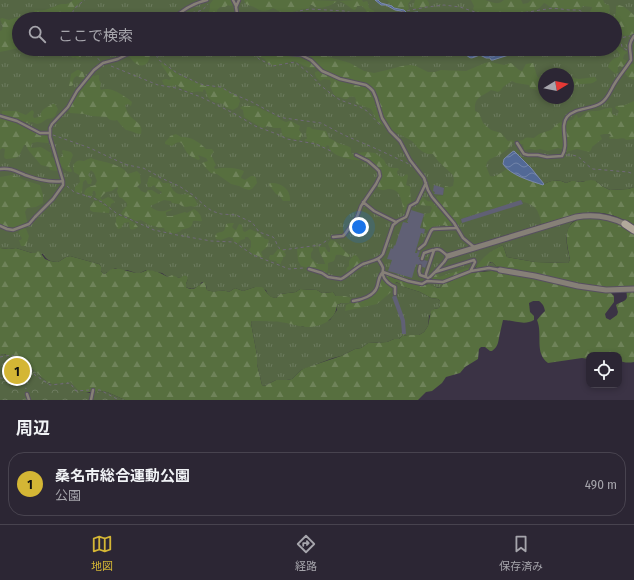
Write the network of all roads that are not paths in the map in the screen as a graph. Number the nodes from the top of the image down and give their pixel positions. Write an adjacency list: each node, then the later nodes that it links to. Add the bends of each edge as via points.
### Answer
1 (207, 0): 5 (lane)
2 (233, 0): 4 (lane)
3 (239, 0): 4 (lane)
4 (236, 7): 6 (lane)
5 (181, 12)
6 (237, 12)
7 (634, 36): 12 (lane, via 630,43 631,60 601,104 574,112 567,118 564,127 565,150 562,156 524,154)
8 (124, 56): 11 (lane, via 104,63 94,70 68,107 52,124)
9 (303, 56): 16 (lane, via 322,71 340,79 366,85 373,91 390,131 400,141)
10 (0, 116): 11 (lane, via 17,121 40,133)
11 (50, 133): 15 (lane)
12 (517, 143)
13 (356, 155): 17 (lane, via 368,161 380,173 379,179)
14 (0, 169): 15 (lane, via 11,169 42,180)
15 (63, 181): 20 (lane, via 54,199 29,224 13,230)
16 (426, 183): 18 (lane, via 417,202 410,206 406,217); 21 (lane, via 432,197)
17 (363, 202): 18 (lane); 23 (lane, via 357,218 345,234)
18 (396, 222): 28 (lane, via 383,254)
19 (625, 224): 22 (street); 24 (street, via 597,215 576,217)
20 (0, 226)
21 (456, 228): 24 (lane); 25 (lane, via 433,229 424,246)
22 (634, 230)
23 (334, 237)
24 (475, 248): 27 (street)
25 (419, 249)
26 (434, 250): 27 (lane, via 439,249); 29 (lane, via 424,253); 36 (lane, via 426,274)
27 (448, 256): 35 (lane)
28 (378, 259): 31 (lane, via 362,265 341,279); 34 (lane)
29 (422, 259)
30 (420, 266): 36 (lane, via 420,275)
31 (309, 269)
32 (500, 270): 33 (lane, via 489,268); 37 (street, via 606,290)
33 (471, 271): 35 (lane, via 475,264 474,260); 36 (lane, via 443,282)
34 (383, 272): 36 (lane, via 422,284); 38 (lane, via 384,278 395,287); 39 (lane, via 378,278 375,291 366,298)
35 (435, 272): 36 (lane)
36 (427, 279)
37 (634, 289)
38 (395, 294)
39 (353, 301)
40 (93, 390): 43 (lane)
41 (27, 394): 42 (lane)
42 (29, 400)
43 (91, 400)

